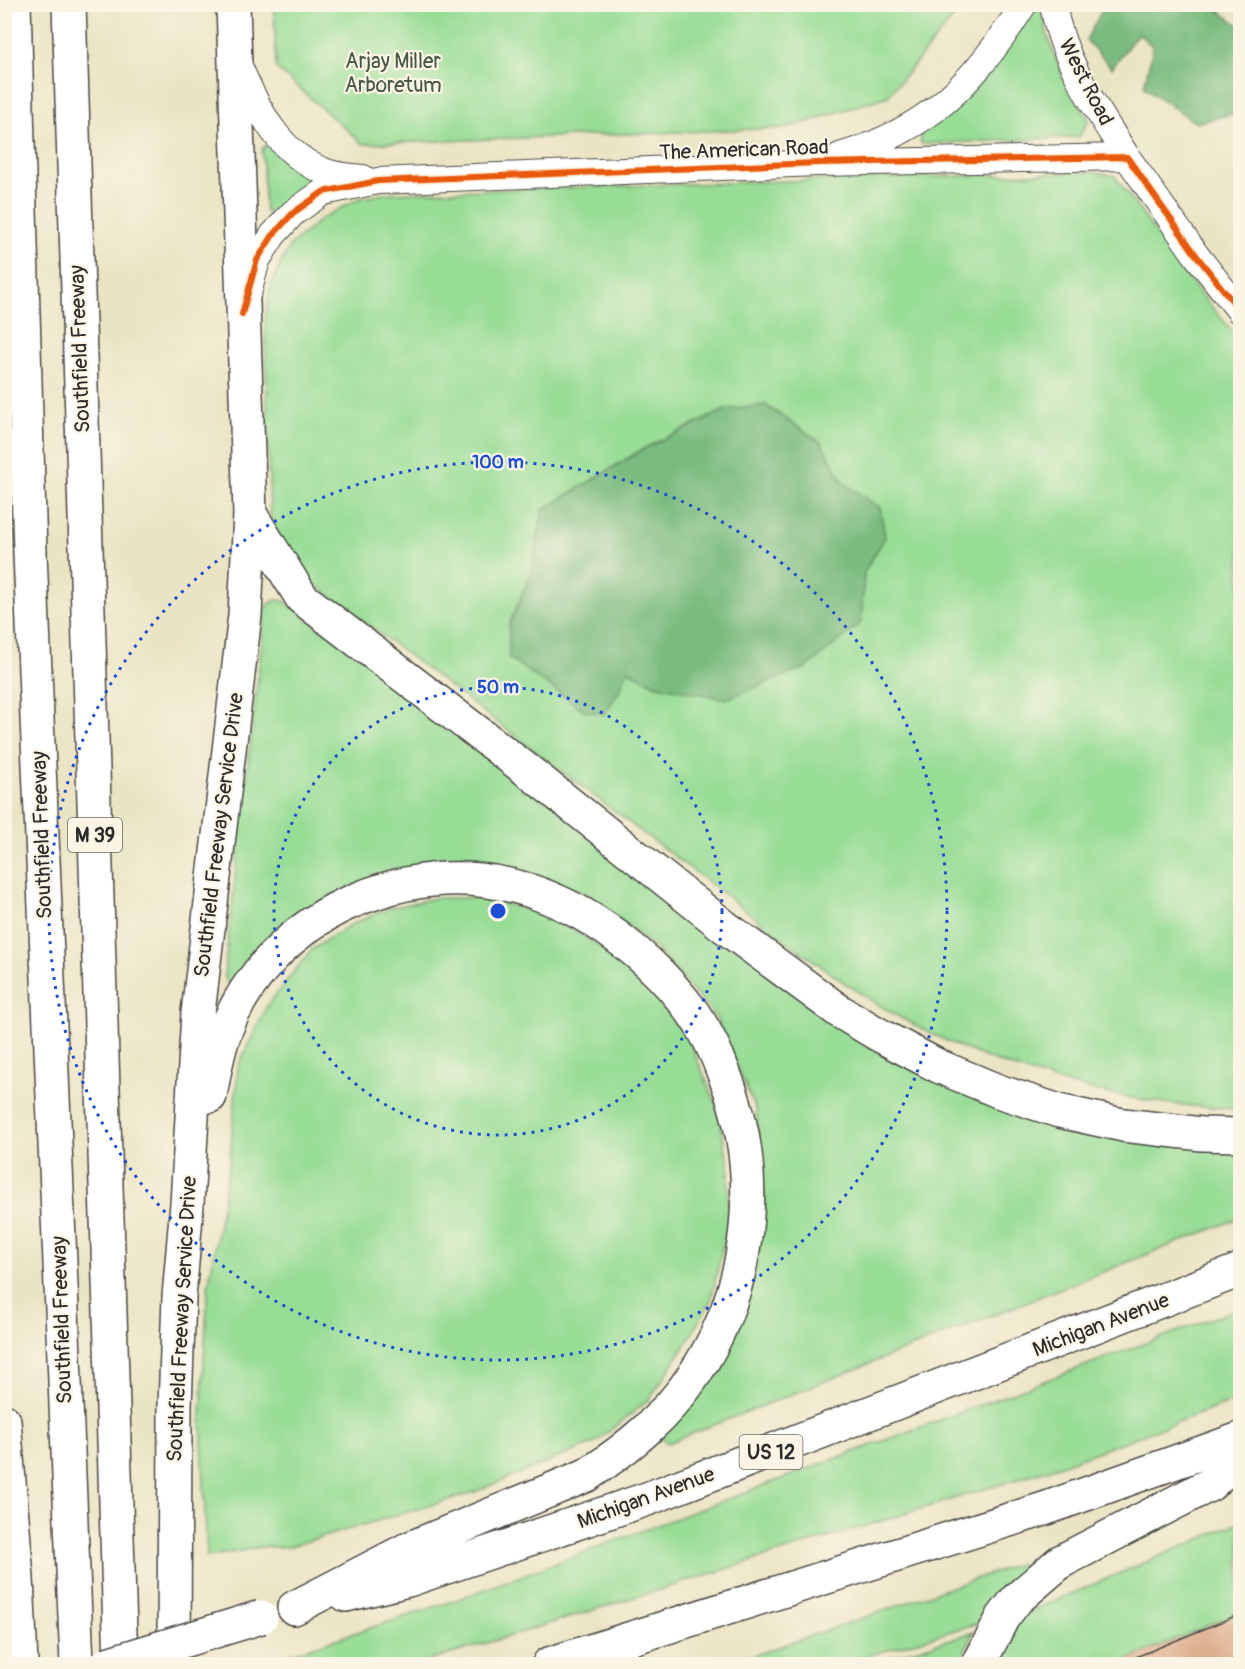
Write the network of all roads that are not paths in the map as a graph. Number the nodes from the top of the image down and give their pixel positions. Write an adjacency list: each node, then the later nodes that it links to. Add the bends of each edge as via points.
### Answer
1 (14, 4): 21 (main road, Southfield Freeway / M 39, via 30,553)
2 (69, 4): 23 (main road, Southfield Freeway / M 39)
3 (232, 4): 6 (main road, Southfield Freeway Service Drive)
4 (1024, 4): 8 (street, via 978,69 938,108 901,132)
5 (1053, 4): 7 (street, West Road, via 1064,46 1077,75)
6 (234, 56): 9 (street, The American Road, via 262,116 298,157 326,173); 11 (main road, Southfield Freeway Service Drive)
7 (1127, 157): 8 (street, The American Road); 10 (street)
8 (818, 163): 9 (street, The American Road)
9 (378, 181): 11 (street, The American Road, via 323,192 293,213 257,260)
10 (1240, 312)
11 (242, 314): 12 (main road, Southfield Freeway Service Drive)
12 (250, 514): 13 (main road, via 302,598 839,1011 938,1066 1059,1111 1123,1125); 14 (main road, Southfield Freeway Service Drive, via 245,615 198,1012)
13 (1240, 1135)
14 (187, 1204): 19 (main road, via 220,1046 246,989 268,961 301,932 342,905 385,888 430,879 486,880 532,890 574,909 623,939 662,974 700,1024 716,1051 735,1100 748,1184 742,1259 715,1339 675,1401 638,1438 587,1475 408,1549); 24 (main road, Southfield Freeway Service Drive, via 175,1406)
15 (1240, 1270): 19 (main road, Michigan Avenue / US 12, via 647,1499 408,1580)
16 (6, 1437): 20 (main road)
17 (1240, 1439): 25 (main road, via 1044,1509)
18 (1240, 1456): 26 (main road, via 1211,1484 1060,1562 1017,1599 1003,1617)
19 (294, 1608): 22 (main road, Michigan Avenue / US 12, bridge)
20 (21, 1665)
21 (77, 1665)
22 (107, 1665)
23 (121, 1665)
24 (174, 1665)
25 (549, 1665)
26 (979, 1665)

